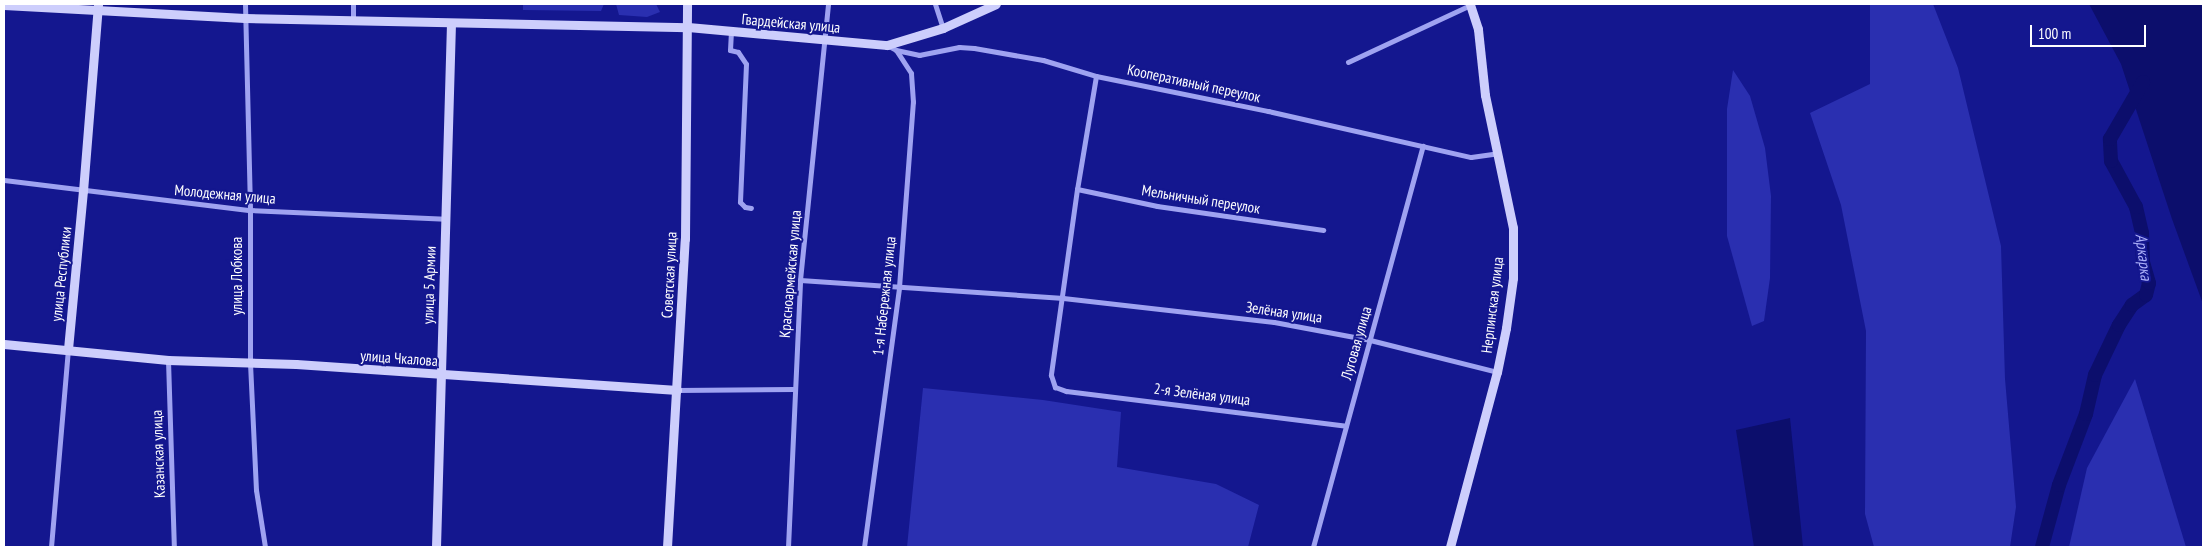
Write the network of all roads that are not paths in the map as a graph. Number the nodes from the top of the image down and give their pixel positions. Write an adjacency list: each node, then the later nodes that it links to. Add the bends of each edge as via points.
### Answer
1 (245, 4): 10 (street, улица Лобкова)
2 (353, 4): 11 (street)
3 (687, 4): 13 (main road, Советская улица)
4 (828, 4): 16 (street, Красноармейская улица)
5 (935, 4): 14 (street)
6 (996, 4): 14 (main road)
7 (1470, 4): 19 (street, Нерпинская улица); 22 (main road, Нерпинская улица, via 1478,29 1485,95)
8 (4, 5): 9 (main road, Гвардейская улица)
9 (98, 8): 10 (main road, Гвардейская улица); 25 (main road, улица Республики)
10 (244, 18): 11 (main road, Гвардейская улица); 27 (street, улица Лобкова)
11 (353, 19): 12 (main road, Гвардейская улица)
12 (451, 24): 13 (main road, Гвардейская улица); 28 (main road, улица 5 Армии)
13 (688, 27): 15 (main road, Гвардейская улица); 41 (main road, Советская улица, via 685,239)
14 (943, 28): 17 (main road)
15 (731, 31): 16 (main road, Гвардейская улица); 26 (street, via 730,50 738,52 746,64 740,202)
16 (825, 40): 17 (main road, Гвардейская улица); 30 (street, Красноармейская улица)
17 (886, 45): 18 (street, Кооперативный переулок)
18 (896, 50): 20 (street, Кооперативный переулок, via 919,55 959,47 974,48 1043,60); 31 (street, 1-я Набережная улица, via 911,73 913,102)
19 (1348, 62)
20 (1096, 76): 21 (street, Кооперативный переулок); 24 (street)
21 (1423, 146): 22 (street, Кооперативный переулок, via 1471,157); 33 (street, Луговая улица)
22 (1498, 153): 38 (main road, Нерпинская улица, via 1513,228 1513,278)
23 (4, 180): 25 (street, Молодежная улица)
24 (1076, 189): 29 (street, Мельничный переулок, via 1157,206); 32 (street)
25 (84, 191): 27 (street, Молодежная улица); 35 (main road, улица Республики)
26 (751, 208)
27 (250, 210): 28 (street, Молодежная улица); 37 (street, улица Лобкова)
28 (445, 218): 39 (main road, улица 5 Армии)
29 (1323, 230)
30 (800, 280): 31 (street, Зелёная улица); 40 (street, Красноармейская улица)
31 (899, 287): 32 (street, Зелёная улица); 49 (street, 1-я Набережная улица)
32 (1063, 298): 33 (street, Зелёная улица, via 1274,322); 42 (street, 2-я Зелёная улица, via 1051,375 1055,387 1066,391)
33 (1370, 340): 38 (street, Зелёная улица); 42 (street, Луговая улица)
34 (4, 344): 35 (main road, улица Чкалова)
35 (68, 349): 36 (main road, улица Чкалова); 43 (street, улица Республики)
36 (168, 360): 37 (main road, улица Чкалова); 44 (street, Казанская улица)
37 (250, 363): 39 (main road, улица Чкалова); 45 (street, улица Лобкова, via 256,490)
38 (1497, 372): 51 (main road, Нерпинская улица)
39 (441, 375): 41 (main road, улица Чкалова); 46 (main road, улица 5 Армии)
40 (794, 389): 41 (street, улица Чкалова); 48 (street, Красноармейская улица)
41 (677, 390): 47 (main road, Советская улица)
42 (1346, 426): 50 (street, Луговая улица)
43 (51, 547)
44 (174, 547)
45 (265, 547)
46 (436, 547)
47 (666, 547)
48 (788, 547)
49 (864, 547)
50 (1313, 547)
51 (1450, 547)

